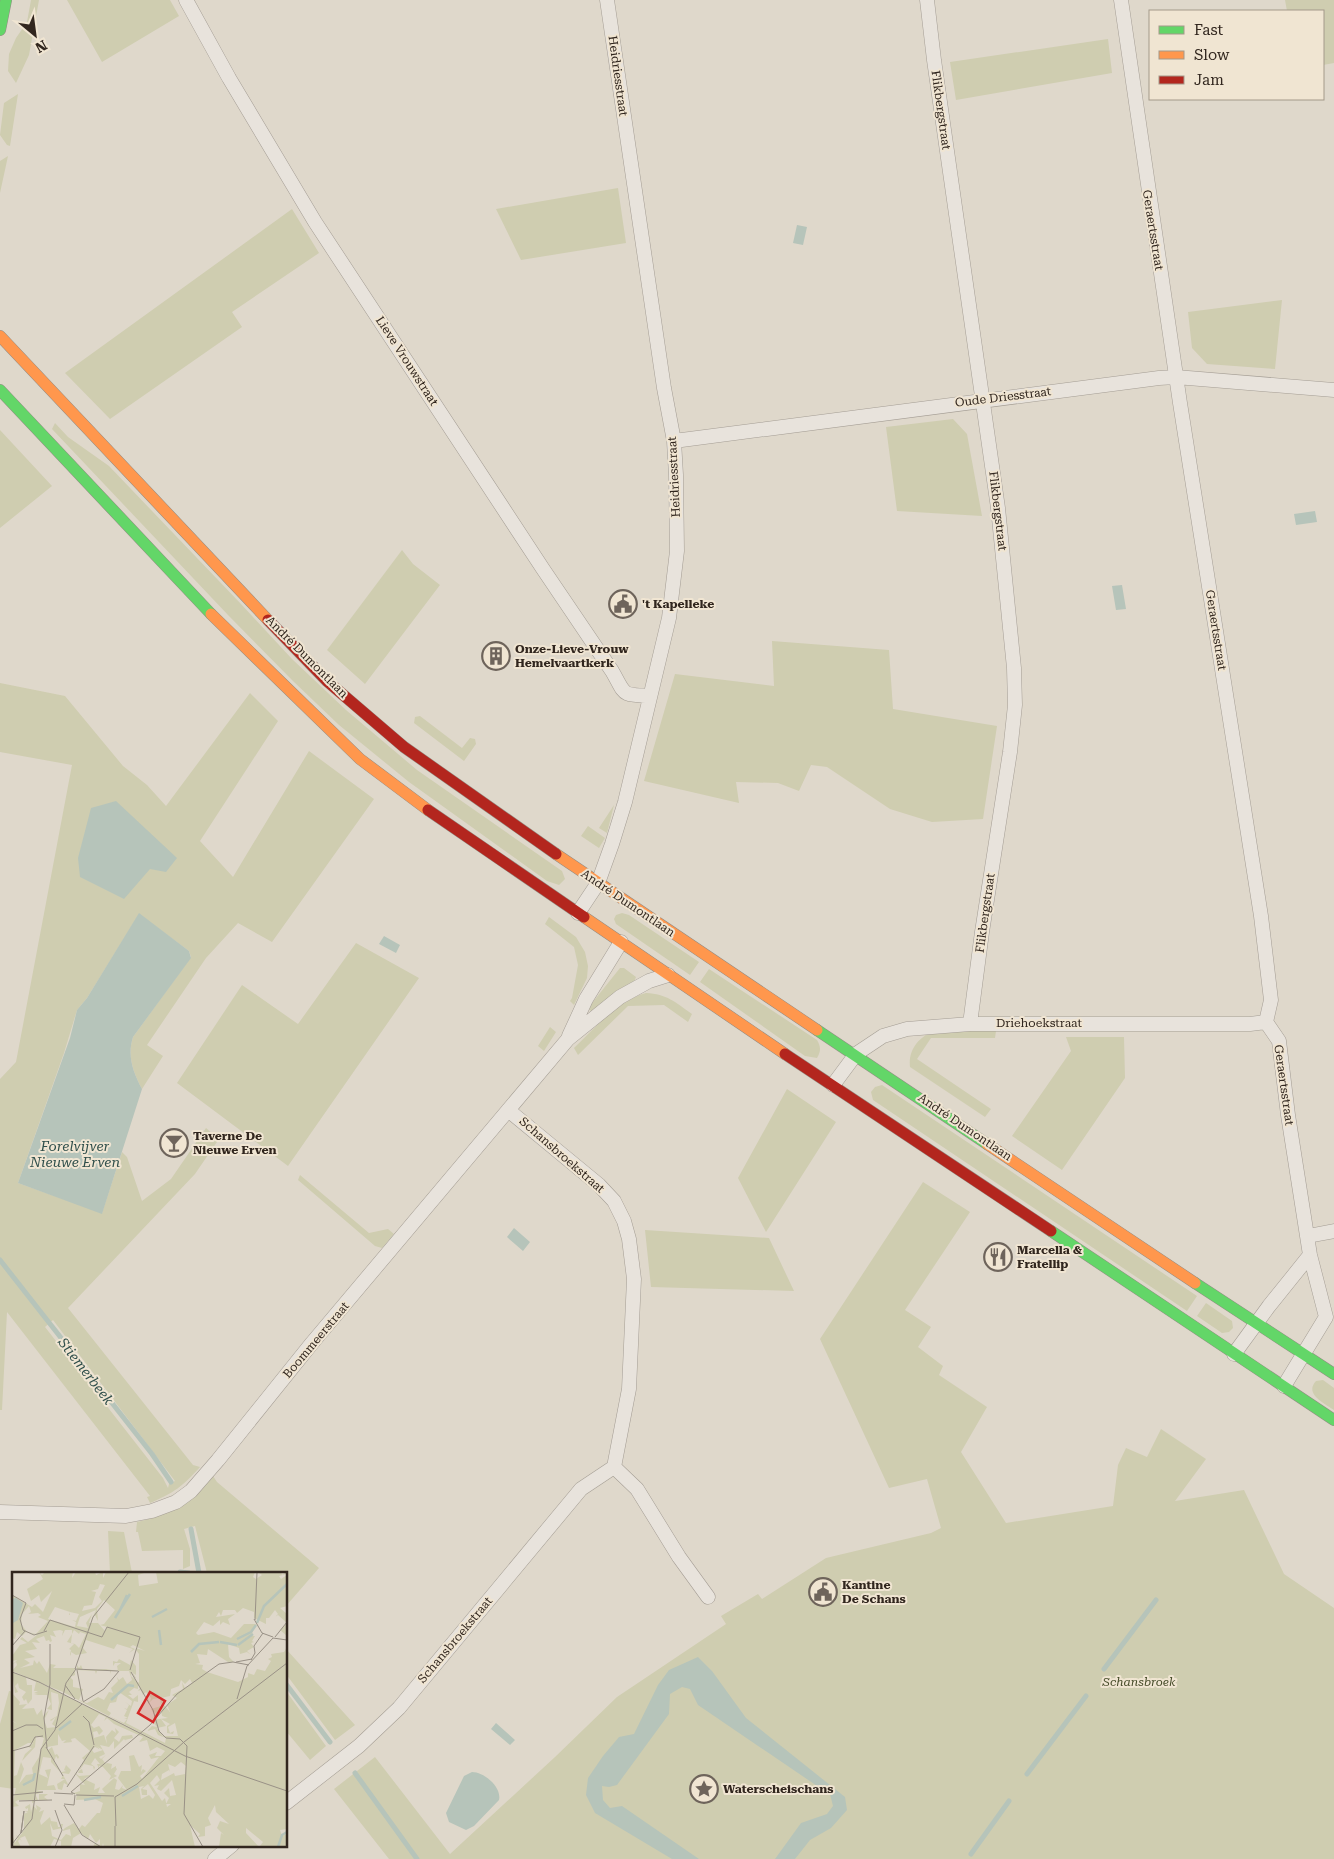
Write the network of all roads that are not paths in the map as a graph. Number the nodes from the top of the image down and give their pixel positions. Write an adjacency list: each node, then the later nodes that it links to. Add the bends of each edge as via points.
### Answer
1 (6, 0): 6 (main road)
2 (186, 0): 15 (street, Lieve Vrouwstraat, via 315,222 612,671 619,687 629,696)
3 (607, 0): 14 (street, Heidriesstraat)
4 (927, 0): 11 (street, Flikbergstraat)
5 (1121, 0): 8 (street, Geraertsstraat)
6 (0, 30)
7 (0, 336): 16 (main road, André Dumontlaan, via 327,681 404,747)
8 (1176, 377): 10 (street, Oude Driesstraat); 11 (street, Oude Driesstraat); 20 (street, Geraertsstraat, via 1261,916 1272,1000)
9 (0, 390): 13 (main road)
10 (1334, 390)
11 (983, 400): 14 (street, Oude Driesstraat); 21 (street, Flikbergstraat, via 1006,581 1015,705)
12 (0, 402): 13 (main road)
13 (14, 404): 17 (main road, via 212,616 360,759 432,813)
14 (674, 441): 15 (street, Heidriesstraat, via 677,551 669,618)
15 (650, 696): 16 (street, Heidriesstraat, via 622,810)
16 (598, 883): 17 (street, Heidriesstraat); 23 (main road, André Dumontlaan)
17 (578, 913): 18 (main road)
18 (621, 942): 19 (main road); 22 (street, Boommeerstraat, via 586,999)
19 (668, 974): 22 (street, Boommeerstraat, via 620,997); 24 (main road)
20 (1266, 1022): 21 (street, Driehoekstraat); 27 (street, Geraertsstraat, via 1279,1041)
21 (970, 1024): 23 (street, Driehoekstraat, via 906,1029 883,1036)
22 (568, 1039): 25 (street, Boommeerstraat)
23 (856, 1054): 24 (street, Driehoekstraat); 29 (main road, André Dumontlaan)
24 (833, 1085): 31 (main road)
25 (508, 1110): 35 (street, Schansbroekstraat, via 599,1185 614,1201 624,1221 634,1288 629,1389); 36 (street, Boommeerstraat, via 218,1460 184,1496 152,1512 126,1516)
26 (1334, 1231): 27 (street)
27 (1308, 1236): 28 (street, Geraertsstraat)
28 (1310, 1255): 29 (street); 30 (street, Geraertsstraat, via 1326,1317)
29 (1256, 1324): 30 (main road, André Dumontlaan); 31 (street)
30 (1304, 1353): 32 (main road, André Dumontlaan); 33 (street, Geraertsstraat)
31 (1234, 1354): 33 (main road)
32 (1334, 1374)
33 (1284, 1386): 34 (main road)
34 (1334, 1420)
35 (614, 1467): 37 (street, via 637,1489); 38 (street, Schansbroekstraat, via 582,1489 398,1708 359,1746)
36 (0, 1512)
37 (708, 1597)
38 (288, 1801)
39 (231, 1846): 40 (street)
40 (215, 1859)

